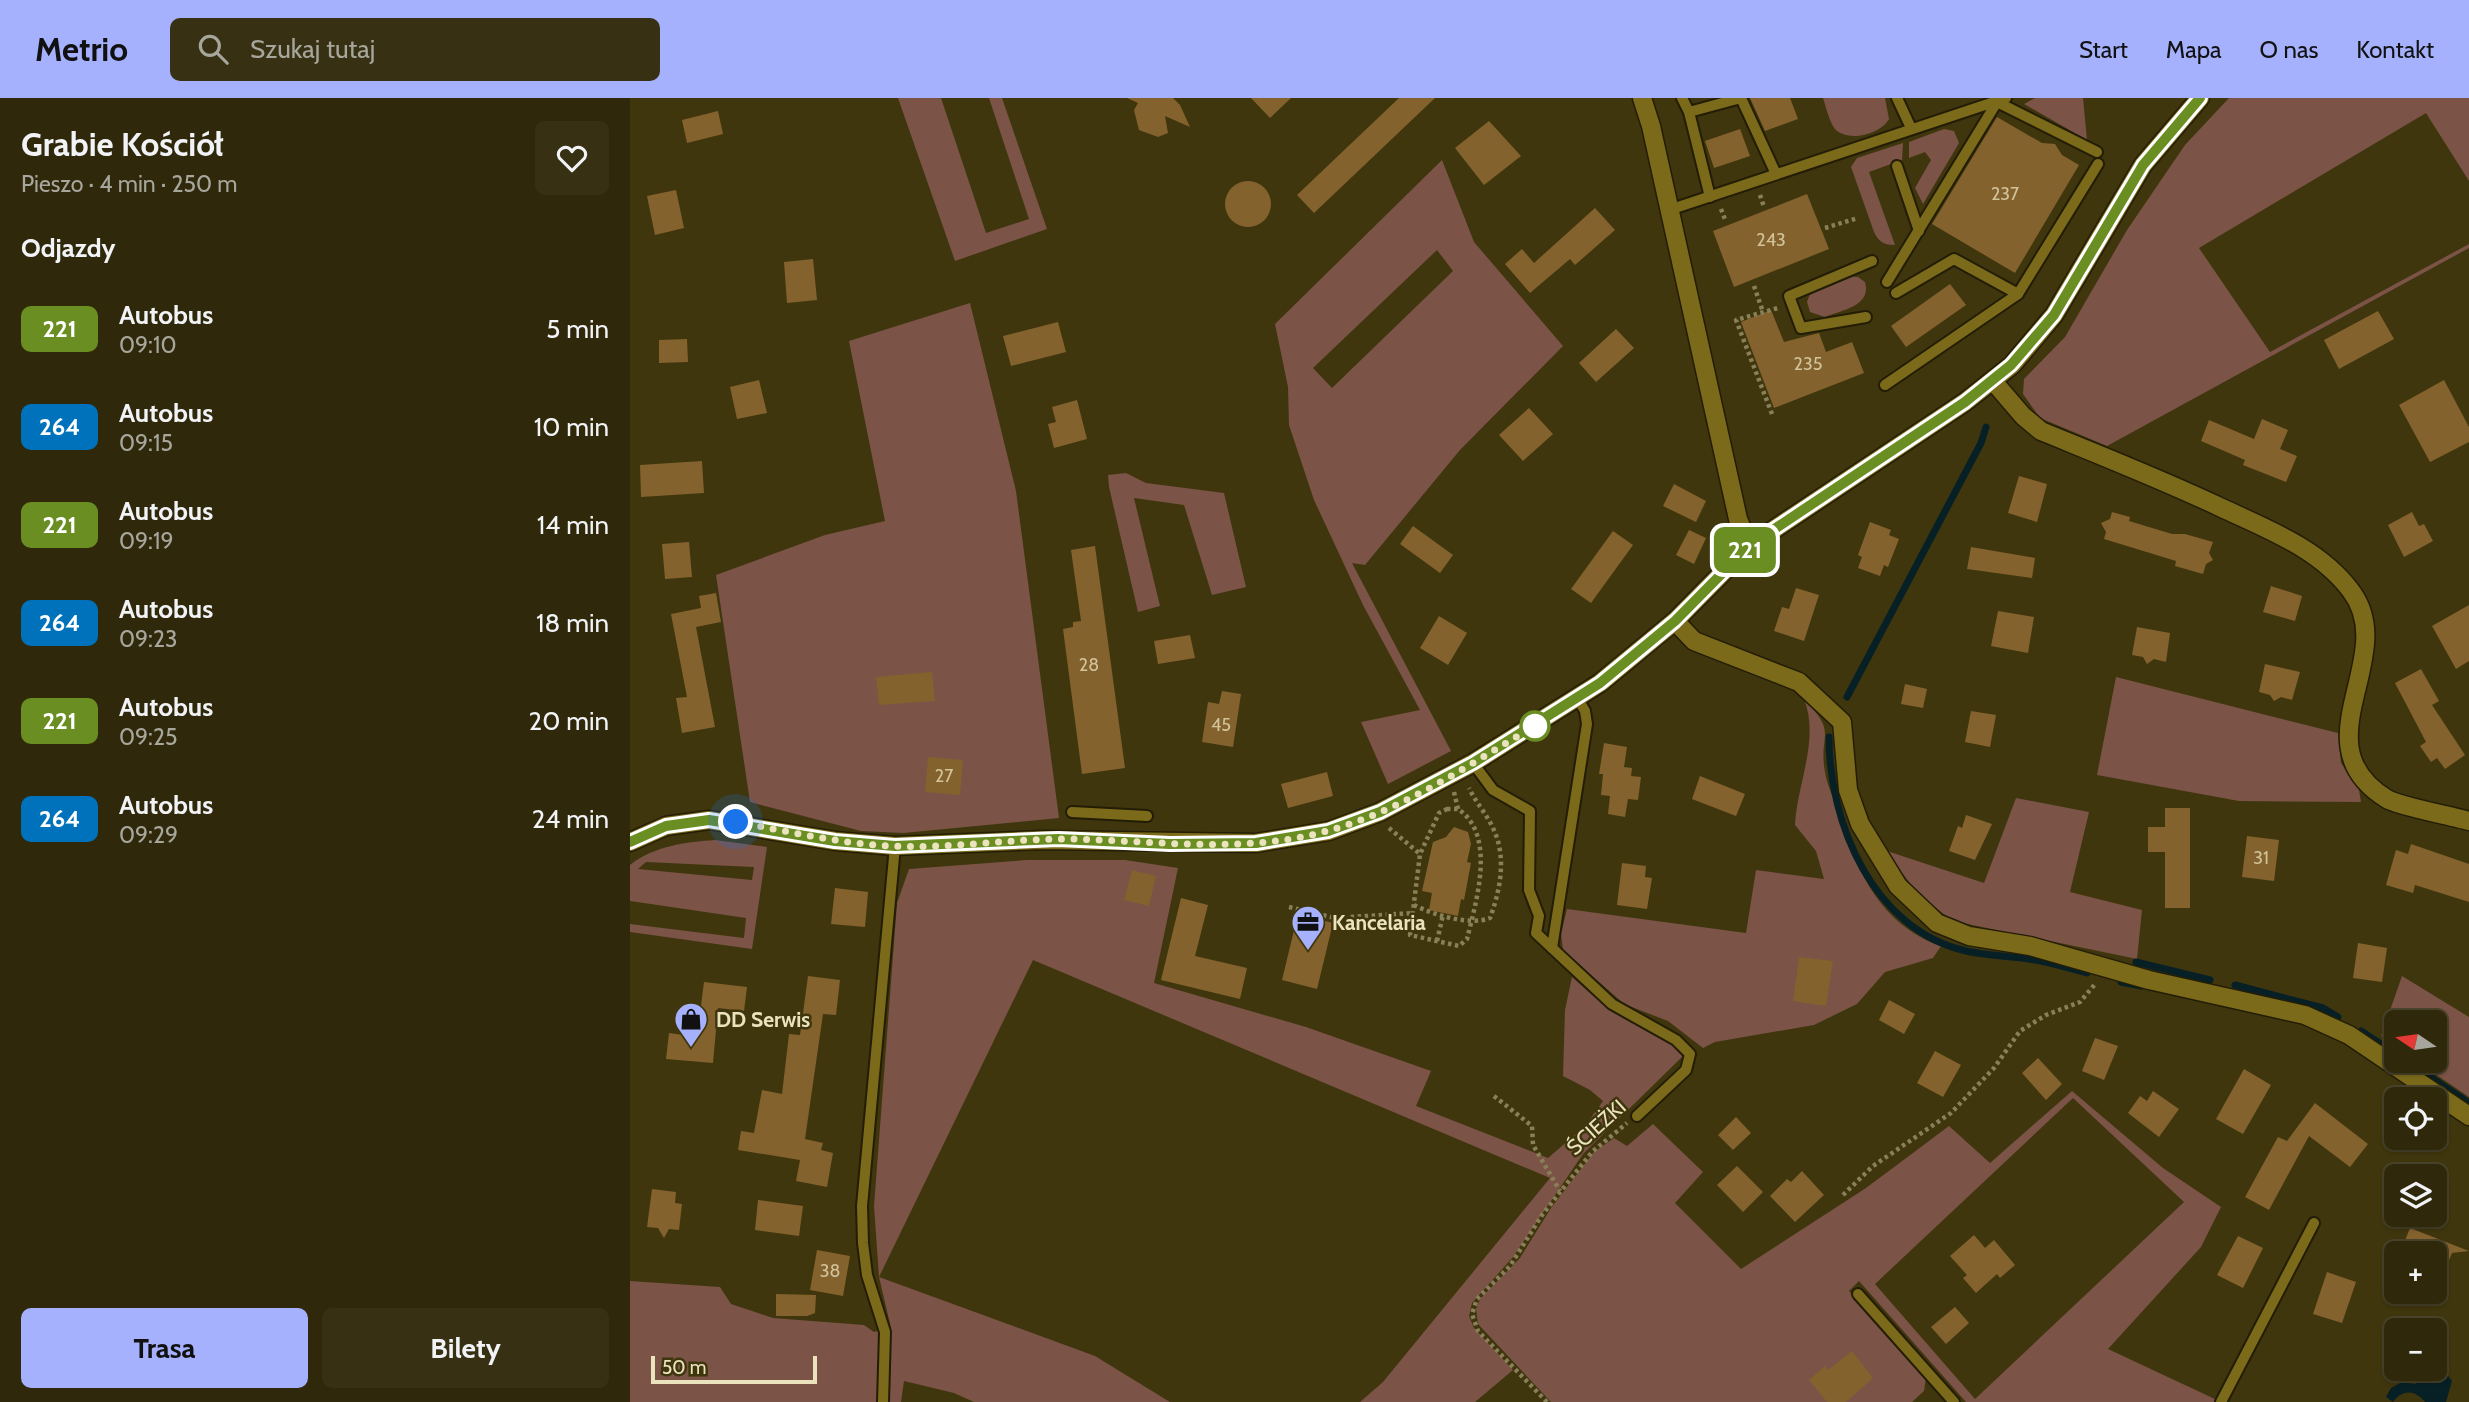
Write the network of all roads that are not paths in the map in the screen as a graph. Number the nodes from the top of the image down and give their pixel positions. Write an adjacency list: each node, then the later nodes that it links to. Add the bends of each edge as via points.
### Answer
1 (1642, 98): 13 (street)
2 (1682, 98): 6 (lane)
3 (1897, 98): 7 (lane)
4 (2200, 98): 20 (street, via 2143,165 2043,330)
5 (2001, 100): 7 (lane); 8 (lane); 14 (lane)
6 (1689, 112): 11 (lane, via 1741,98); 12 (lane)
7 (1911, 128): 11 (lane)
8 (2098, 152)
9 (2098, 164): 18 (lane)
10 (1897, 166): 14 (lane)
11 (1776, 174): 12 (lane)
12 (1710, 197): 13 (lane)
13 (1669, 210): 22 (street, via 1738,519)
14 (1919, 231): 16 (lane)
15 (1871, 261): 19 (lane, via 1789,296 1801,328)
16 (1887, 282)
17 (1896, 293): 18 (lane, via 1954,259)
18 (2018, 294): 21 (lane)
19 (1866, 317)
20 (1993, 381): 22 (street); 28 (street, via 2023,416 2042,430 2252,522 2321,562 2352,591 2365,621 2366,650 2349,713 2351,759 2366,783 2389,801)
21 (1885, 385)
22 (1749, 546): 23 (street)
23 (1675, 621): 24 (street); 33 (street, via 1694,641 1799,682 1842,722 1849,790 1860,824 1898,886 1927,917 1958,933 2052,951 2321,1021)
24 (1578, 699): 25 (street); 31 (lane, via 1587,724)
25 (1473, 763): 30 (street, via 1368,817 1283,841 1211,845 1043,840); 31 (lane, ŚCIEŻKI, via 1493,790 1530,811 1529,890 1539,916 1536,933)
26 (1073, 812): 27 (lane)
27 (1147, 816)
28 (2469, 821)
29 (630, 842): 30 (street, via 666,826 709,820)
30 (895, 846): 36 (lane, via 863,1206 867,1275 885,1332)
31 (1552, 948): 32 (lane, ŚCIEŻKI, via 1612,1004 1676,1040 1690,1054 1686,1070)
32 (1637, 1116)
33 (2469, 1116)
34 (2314, 1223): 38 (lane)
35 (1858, 1294): 37 (lane)
36 (883, 1402)
37 (1954, 1402)
38 (2221, 1402)

